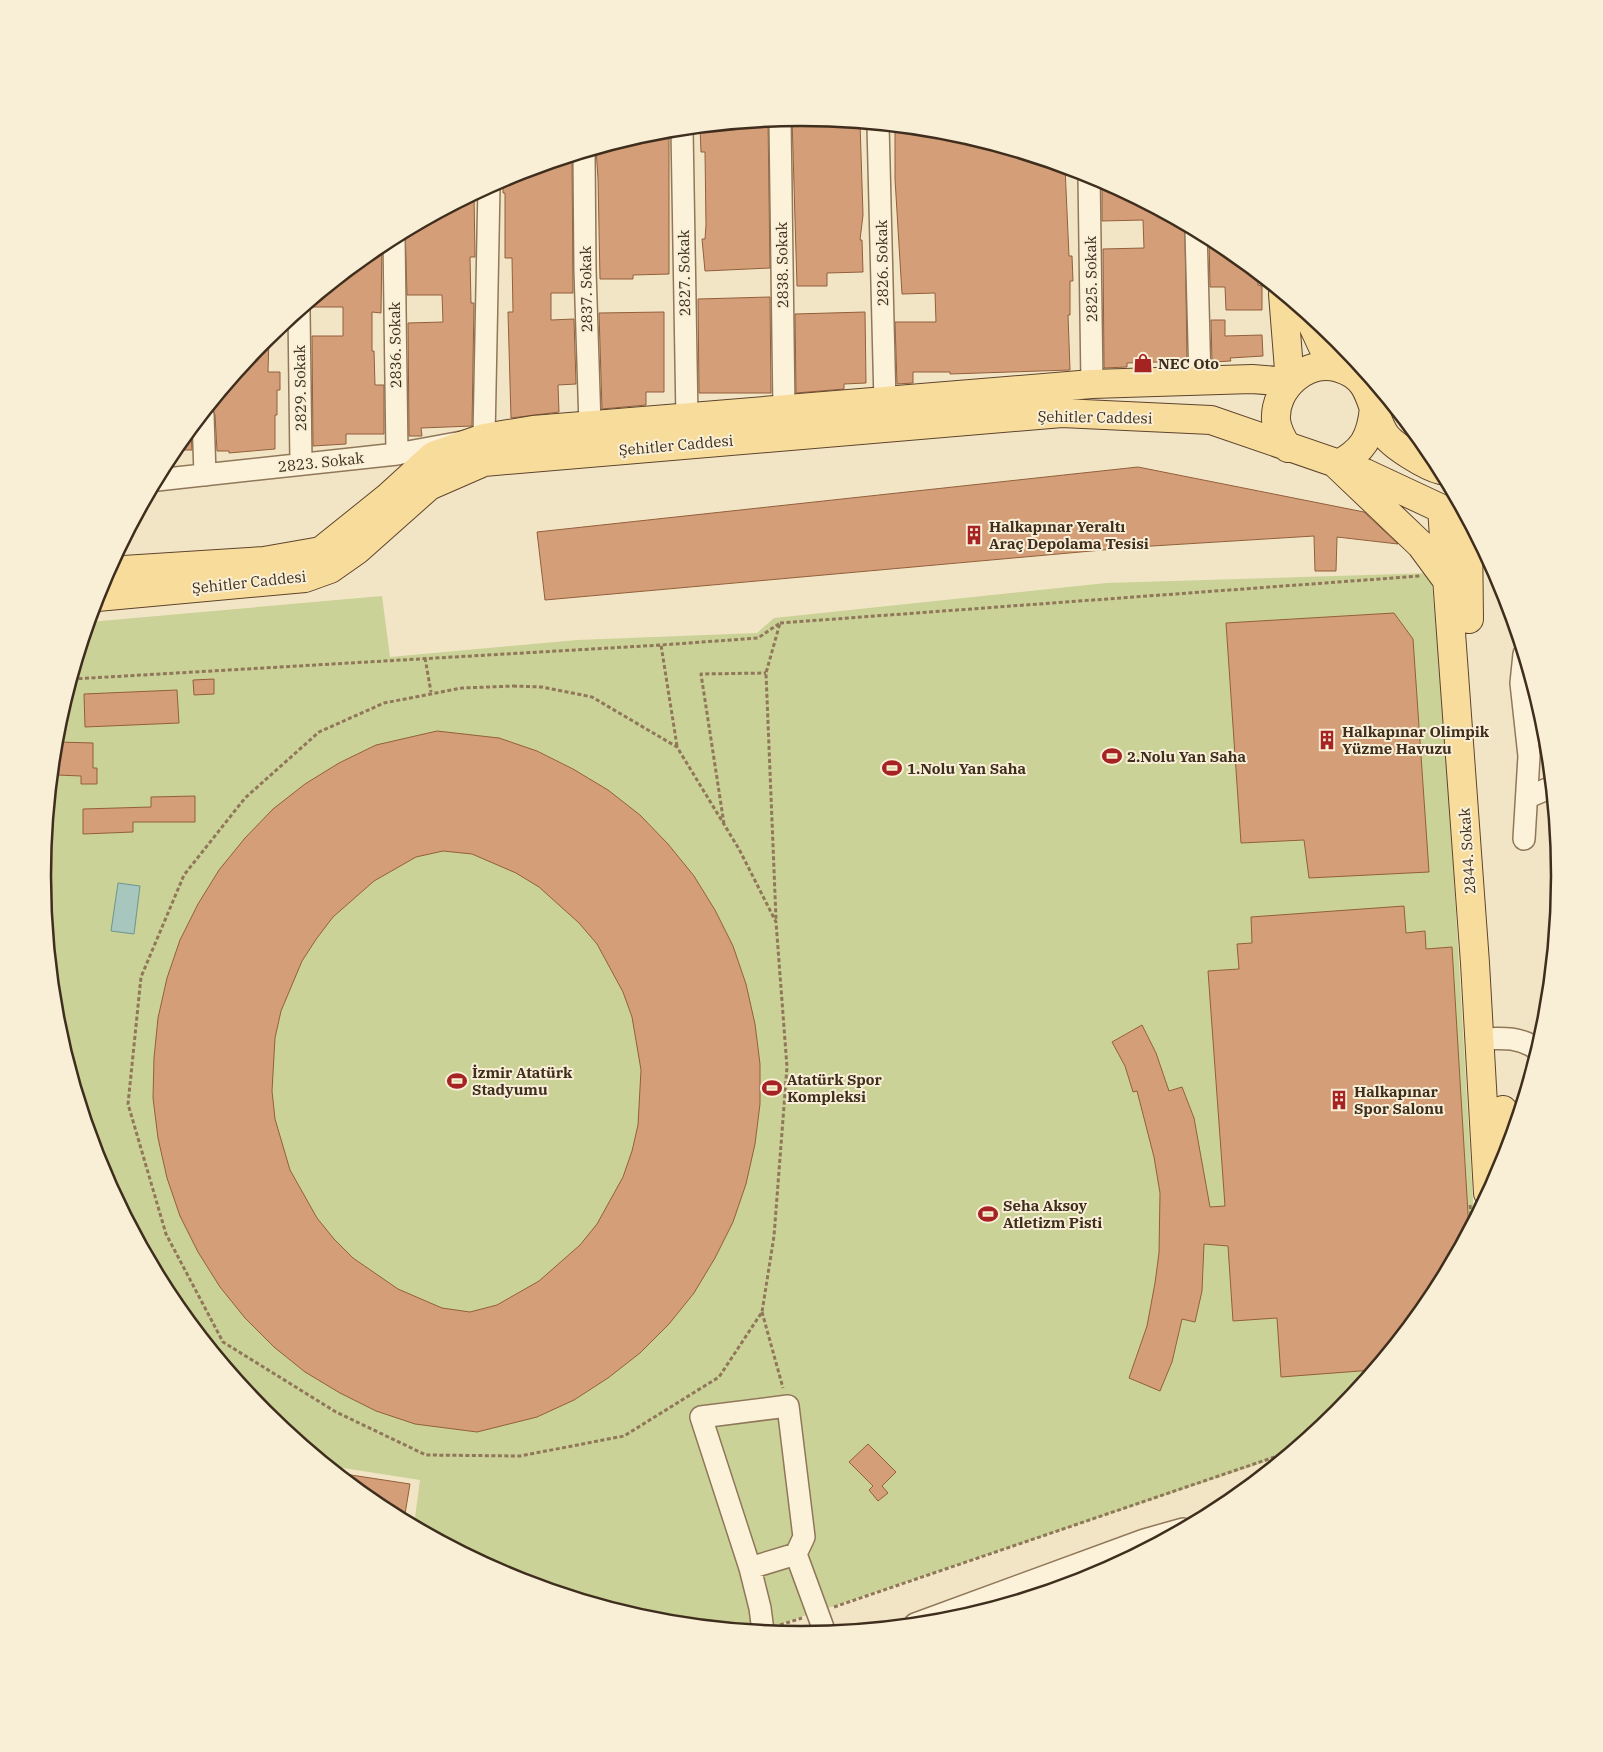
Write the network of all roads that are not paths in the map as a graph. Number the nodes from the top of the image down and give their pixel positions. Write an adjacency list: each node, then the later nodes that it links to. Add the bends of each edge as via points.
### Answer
1 (780, 126): 18 (street, 2838. Sokak)
2 (878, 130): 16 (street, 2826. Sokak)
3 (682, 136): 19 (street, 2827. Sokak)
4 (584, 158): 21 (street, 2837. Sokak, via 584,270)
5 (1089, 183): 15 (street, 2825. Sokak)
6 (489, 194): 22 (street)
7 (1196, 238): 13 (street)
8 (394, 246): 24 (street, 2836. Sokak)
9 (1284, 302): 14 (main road)
10 (299, 319): 25 (street, 2829. Sokak)
11 (1315, 329): 12 (main road, via 1327,356)
12 (1354, 371): 14 (main road, via 1320,366); 17 (main road, via 1369,391)
13 (1200, 380): 14 (main road, Şehitler Caddesi); 15 (main road, Şehitler Caddesi)
14 (1290, 382): 23 (main road, via 1281,393 1276,414 1280,435)
15 (1092, 384): 16 (main road, Şehitler Caddesi)
16 (885, 402): 18 (main road, Şehitler Caddesi)
17 (1374, 408): 26 (main road, via 1391,441); 27 (main road, via 1372,426 1365,443 1353,456)
18 (784, 410): 19 (main road, Şehitler Caddesi)
19 (687, 418): 21 (main road, Şehitler Caddesi)
20 (203, 423): 28 (street)
21 (590, 425): 22 (main road, Şehitler Caddesi)
22 (484, 438): 24 (street, 2823. Sokak); 33 (main road, Şehitler Caddesi, via 433,456 321,551 264,561)
23 (1288, 448): 27 (main road, Şehitler Caddesi); 35 (main road, Şehitler Caddesi, via 1211,420 1062,413 484,462 429,486 357,550 330,569 305,578)
24 (397, 454): 25 (street, 2823. Sokak)
25 (301, 464): 28 (street, 2823. Sokak)
26 (1428, 464)
27 (1337, 465): 30 (main road, Şehitler Caddesi); 34 (main road, via 1421,545)
28 (205, 475): 29 (street, 2823. Sokak)
29 (166, 479)
30 (1457, 511)
31 (1458, 514): 34 (main road, 2844. Sokak)
32 (1480, 557): 34 (main road)
33 (117, 570)
34 (1447, 582): 40 (main road, 2844. Sokak)
35 (105, 596)
36 (1522, 670): 38 (street, via 1529,756)
37 (1546, 789): 38 (street)
38 (1528, 797): 39 (street)
39 (1524, 839)
40 (1489, 1039): 41 (street, via 1522,1040); 42 (main road, 2844. Sokak); 43 (main road, 2844. Sokak)
41 (1532, 1046)
42 (1504, 1140)
43 (1479, 1194)
44 (1139, 1546): 47 (street)
45 (796, 1554): 46 (street); 46 (street, via 804,1537 788,1406 701,1417); 50 (street)
46 (750, 1568): 49 (street)
47 (1045, 1584): 48 (street)
48 (986, 1603)
49 (762, 1625)
50 (823, 1626)

